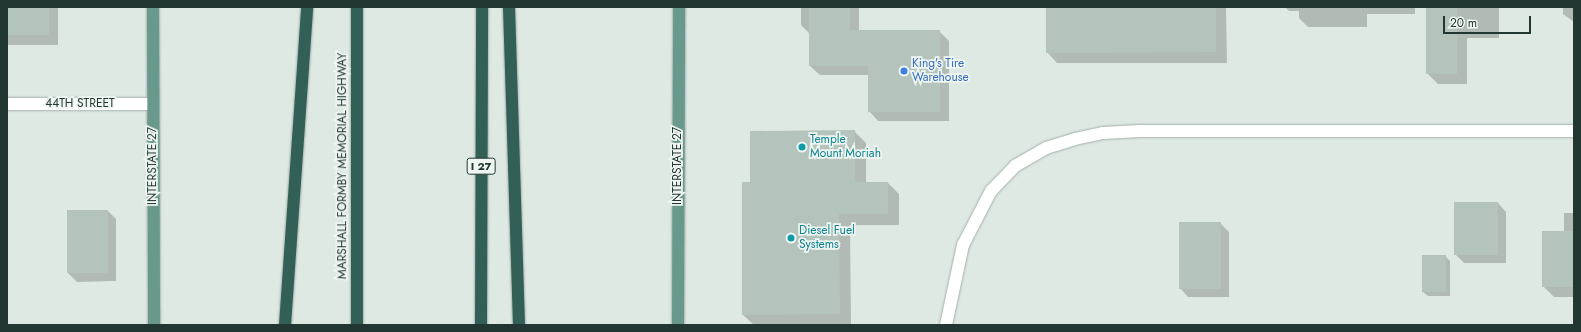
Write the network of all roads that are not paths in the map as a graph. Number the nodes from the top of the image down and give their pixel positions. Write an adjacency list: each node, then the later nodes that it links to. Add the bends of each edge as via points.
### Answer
1 (153, 7): 8 (main road, INTERSTATE 27)
2 (307, 7): 11 (highway)
3 (357, 7): 12 (highway, MARSHALL FORMBY MEMORIAL HIGHWAY)
4 (482, 7): 13 (highway, I 27)
5 (509, 7): 14 (highway)
6 (679, 7): 15 (main road, INTERSTATE 27)
7 (7, 104): 8 (street, 44TH STREET)
8 (153, 104): 10 (main road, INTERSTATE 27)
9 (1574, 131): 16 (street, via 1140,131 1103,133 1075,139 1046,148 1015,166 991,191 962,245)
10 (154, 325)
11 (286, 325)
12 (357, 325)
13 (481, 325)
14 (520, 325)
15 (678, 325)
16 (946, 325)

